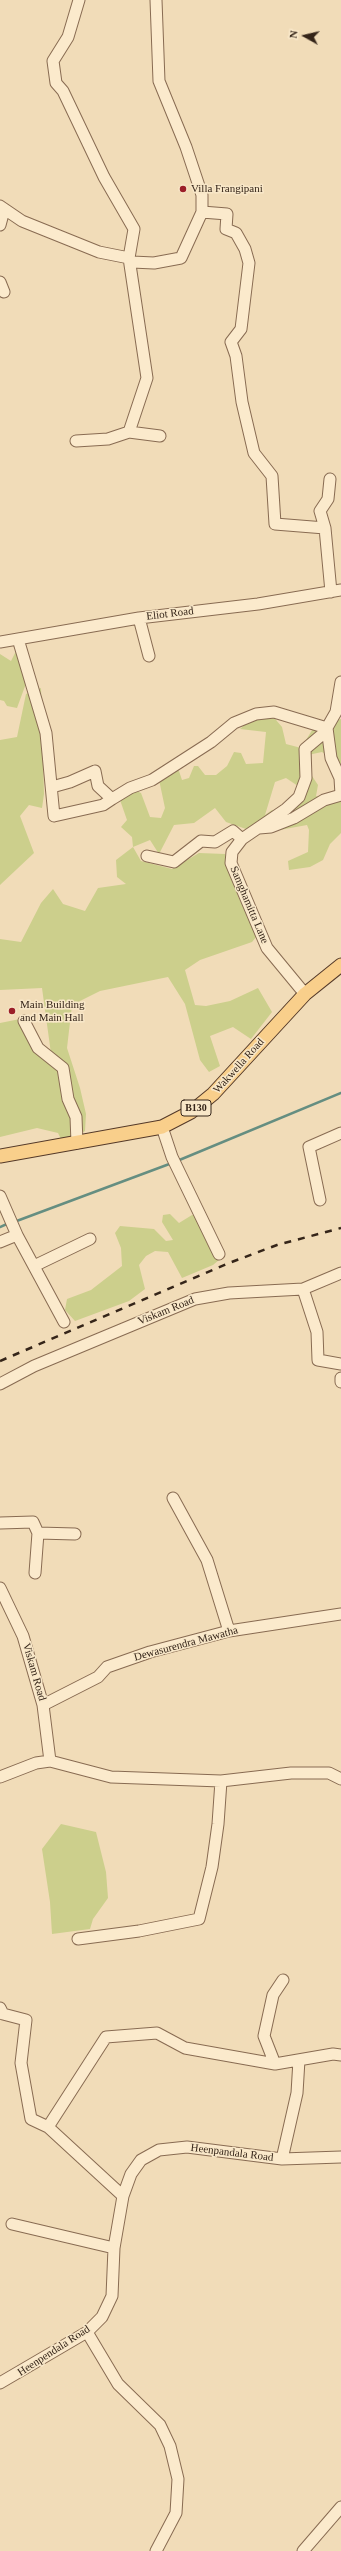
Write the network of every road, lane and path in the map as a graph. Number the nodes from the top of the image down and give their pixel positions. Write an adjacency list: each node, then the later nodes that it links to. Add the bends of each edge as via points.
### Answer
1 (79, 0): 6 (street, via 68,37 53,61 56,83 63,91 104,177 134,230)
2 (156, 0): 4 (street, via 159,81 199,188)
3 (2, 208): 5 (street); 6 (street, via 22,221 78,244 99,252)
4 (202, 212): 6 (street, via 181,258 154,263 132,262); 11 (street, via 227,214 226,229 236,233 249,263 242,329 231,342 236,356 242,402 254,453 272,476 275,524)
5 (0, 225)
6 (129, 258): 7 (street, via 147,378)
7 (129, 432): 8 (street); 9 (street, via 108,439)
8 (160, 436)
9 (76, 441)
10 (330, 479): 11 (street, via 328,499 320,511)
11 (325, 528): 12 (street)
12 (336, 591): 13 (street, Eliot Road, via 245,606)
13 (139, 618): 14 (street, Eliot Road); 16 (street)
14 (18, 639): 15 (street, Eliot Road); 19 (street, via 46,733)
15 (0, 642)
16 (149, 656)
17 (341, 682): 18 (street, Samghamitta Lane, via 336,712)
18 (327, 728): 20 (street, via 274,712 256,714 234,723 211,742 152,780 130,788); 21 (street, Samghamitta Lane, via 305,749 306,778 300,797); 21 (street, via 331,758 340,778 341,795 324,800 294,818 271,827)
19 (52, 787): 20 (street, via 95,771 98,786); 20 (street, via 54,816 103,805)
20 (112, 799)
21 (259, 828): 22 (street, Samghamitta Lane)
22 (242, 839): 23 (street, via 233,831 215,842 201,841 174,862); 25 (street, Samghamitta Lane, via 232,852 231,863 267,948)
23 (147, 856)
24 (341, 965): 25 (main road, Wakwella Road / B130)
25 (305, 994): 27 (main road, Wakwella Road / B130, via 213,1094 191,1112)
26 (24, 1021): 29 (street, via 38,1048 63,1068 68,1099 76,1117)
27 (162, 1127): 29 (main road, Wakwella Road / B130); 36 (street, via 174,1161)
28 (341, 1133): 32 (street, via 309,1147)
29 (77, 1143): 30 (main road, Wakwella Road / B130)
30 (0, 1156)
31 (0, 1196): 33 (street)
32 (320, 1200)
33 (17, 1235): 35 (street); 37 (street)
34 (90, 1239): 37 (street)
35 (0, 1242)
36 (219, 1254)
37 (34, 1266): 40 (street)
38 (341, 1273): 39 (street, Viskam Road)
39 (303, 1289): 41 (street, via 317,1332 318,1360); 44 (street, Viskam Road, via 229,1293 195,1299 34,1366)
40 (64, 1322)
41 (341, 1364)
42 (341, 1378): 43 (street)
43 (341, 1382)
44 (0, 1384)
45 (173, 1498): 52 (street, via 207,1560)
46 (0, 1523): 47 (street, via 33,1522)
47 (38, 1533): 48 (street); 49 (street)
48 (75, 1534)
49 (35, 1573)
50 (0, 1588): 53 (street, Viskam Road, via 23,1636)
51 (341, 1614): 52 (street, Dewasurendra Mawatha)
52 (229, 1631): 53 (street, Dewasurendra Mawatha, via 150,1652 107,1667 98,1677)
53 (43, 1705): 54 (street, Viskam Road)
54 (50, 1761): 55 (street, via 36,1763); 57 (street, via 111,1777)
55 (0, 1777)
56 (341, 1779): 57 (street, via 329,1773 291,1773)
57 (221, 1781): 58 (street, via 213,1860 199,1919 139,1931)
58 (78, 1939)
59 (283, 1980): 63 (street, via 273,1995 264,2036)
60 (0, 2008): 64 (street, via 3,2014 26,2020 21,2063 31,2119)
61 (341, 2055): 62 (street)
62 (299, 2060): 63 (street); 66 (street, via 297,2093)
63 (275, 2064): 64 (street, via 185,2048 157,2033 106,2037)
64 (48, 2127): 67 (street)
65 (341, 2157): 66 (street, Heenpandala Road)
66 (282, 2159): 67 (street, Heenpandala Road, via 188,2147 159,2150 141,2160 130,2174)
67 (123, 2196): 69 (street, Heenpendala Road)
68 (12, 2224): 69 (street)
69 (114, 2248): 70 (street, Heenpendala Road, via 112,2296 102,2318)
70 (87, 2332): 71 (street, Heenpendala Road); 73 (street, via 118,2384 160,2425 170,2446 178,2479 176,2513)
71 (0, 2383)
72 (341, 2507): 74 (street)
73 (156, 2551)
74 (303, 2551)

